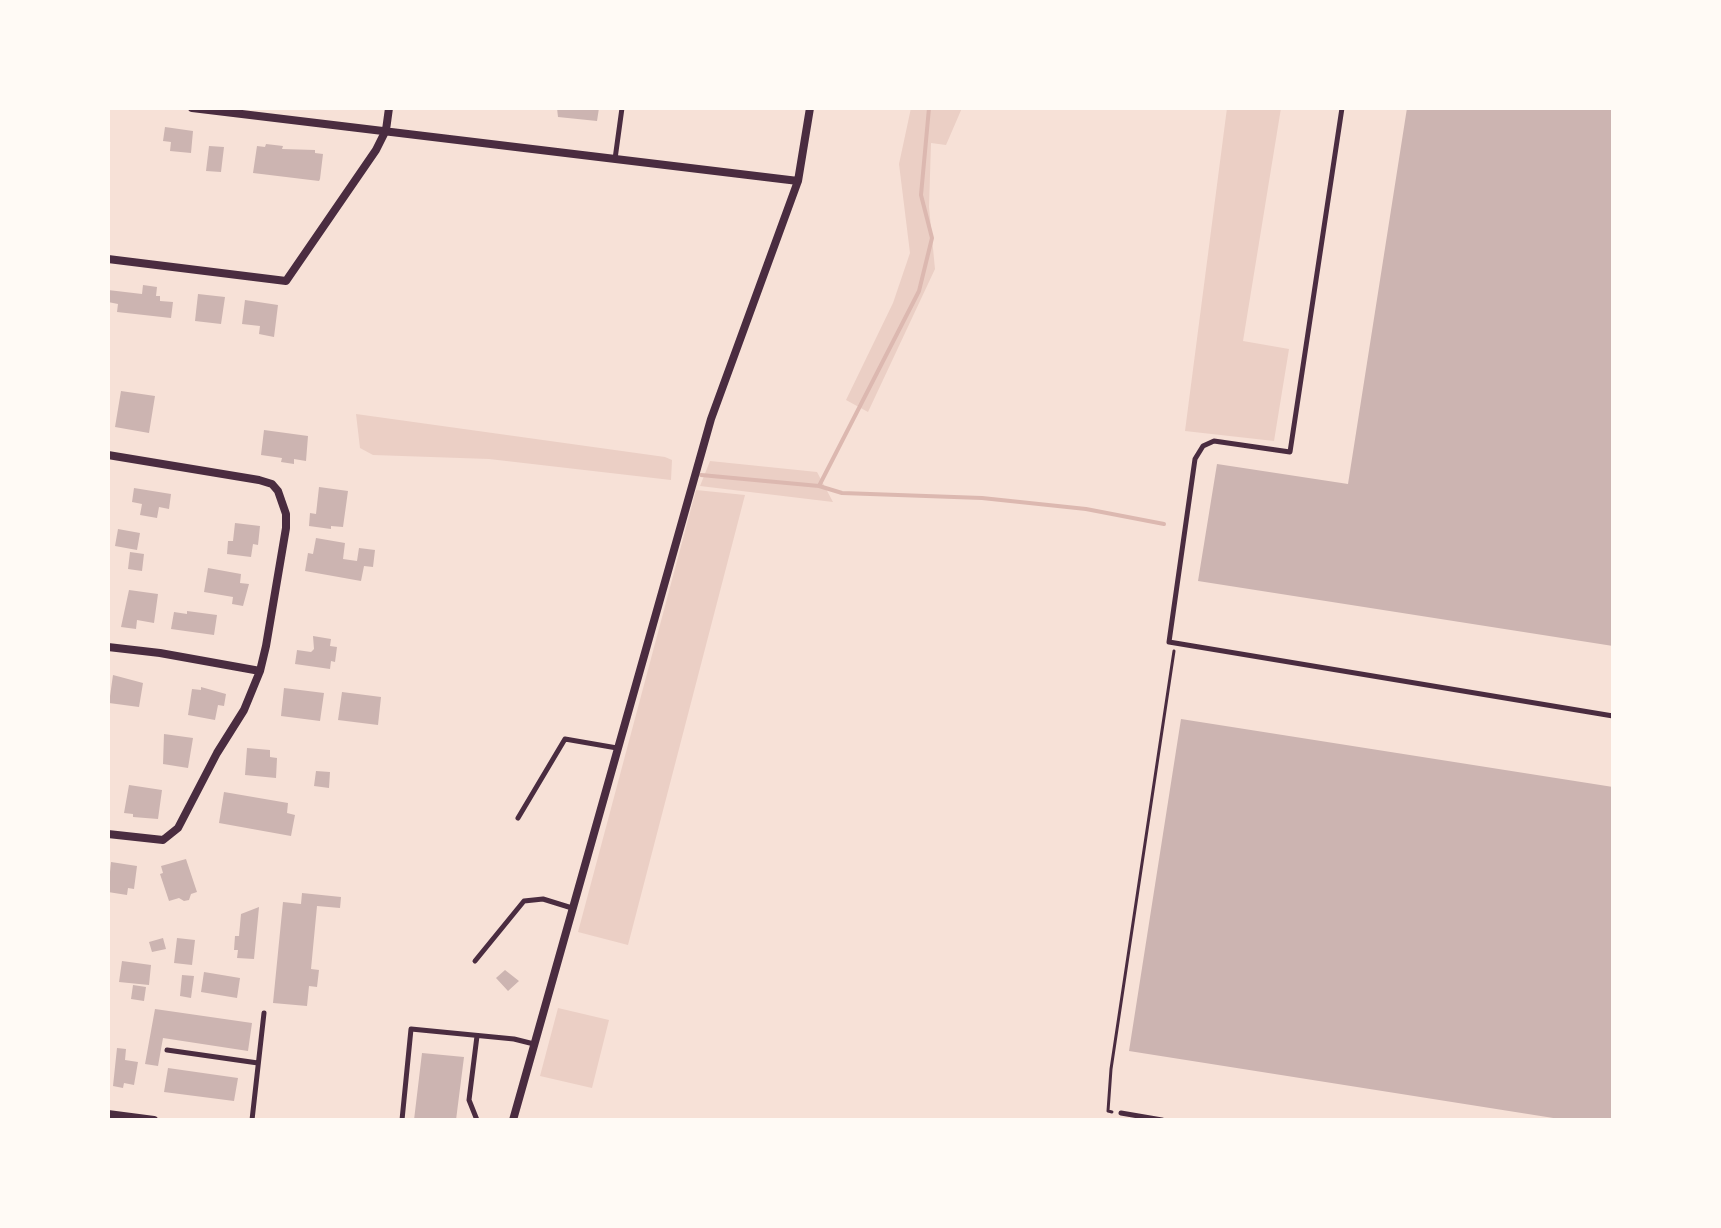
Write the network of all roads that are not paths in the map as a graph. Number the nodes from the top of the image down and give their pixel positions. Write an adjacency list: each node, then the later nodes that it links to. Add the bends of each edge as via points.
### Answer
1 (194, 108): 6 (street)
2 (389, 108): 6 (street)
3 (622, 108): 7 (lane)
4 (810, 108): 8 (street)
5 (1342, 108): 13 (lane, via 1290,452 1214,441 1203,446 1195,459 1169,642)
6 (386, 130): 7 (street); 9 (street, via 286,281)
7 (615, 160): 8 (street)
8 (798, 181): 14 (street, via 711,419)
9 (108, 259)
10 (108, 455): 12 (street, via 259,480 278,491 286,514)
11 (108, 647): 12 (street)
12 (260, 671): 16 (street, via 178,828 163,840)
13 (1613, 716)
14 (617, 748): 15 (lane, via 565,739); 17 (street)
15 (518, 818)
16 (108, 834)
17 (572, 908): 18 (lane, via 543,899 524,901); 21 (street)
18 (475, 961)
19 (264, 1013): 23 (lane)
20 (477, 1036): 21 (lane); 28 (lane, via 411,1029); 29 (lane, via 469,1100)
21 (534, 1044): 30 (street)
22 (167, 1050): 23 (lane)
23 (258, 1063): 27 (lane)
24 (1121, 1113): 31 (lane)
25 (108, 1114): 26 (street)
26 (154, 1120)
27 (252, 1120)
28 (402, 1120)
29 (477, 1120)
30 (513, 1120)
31 (1162, 1120)

